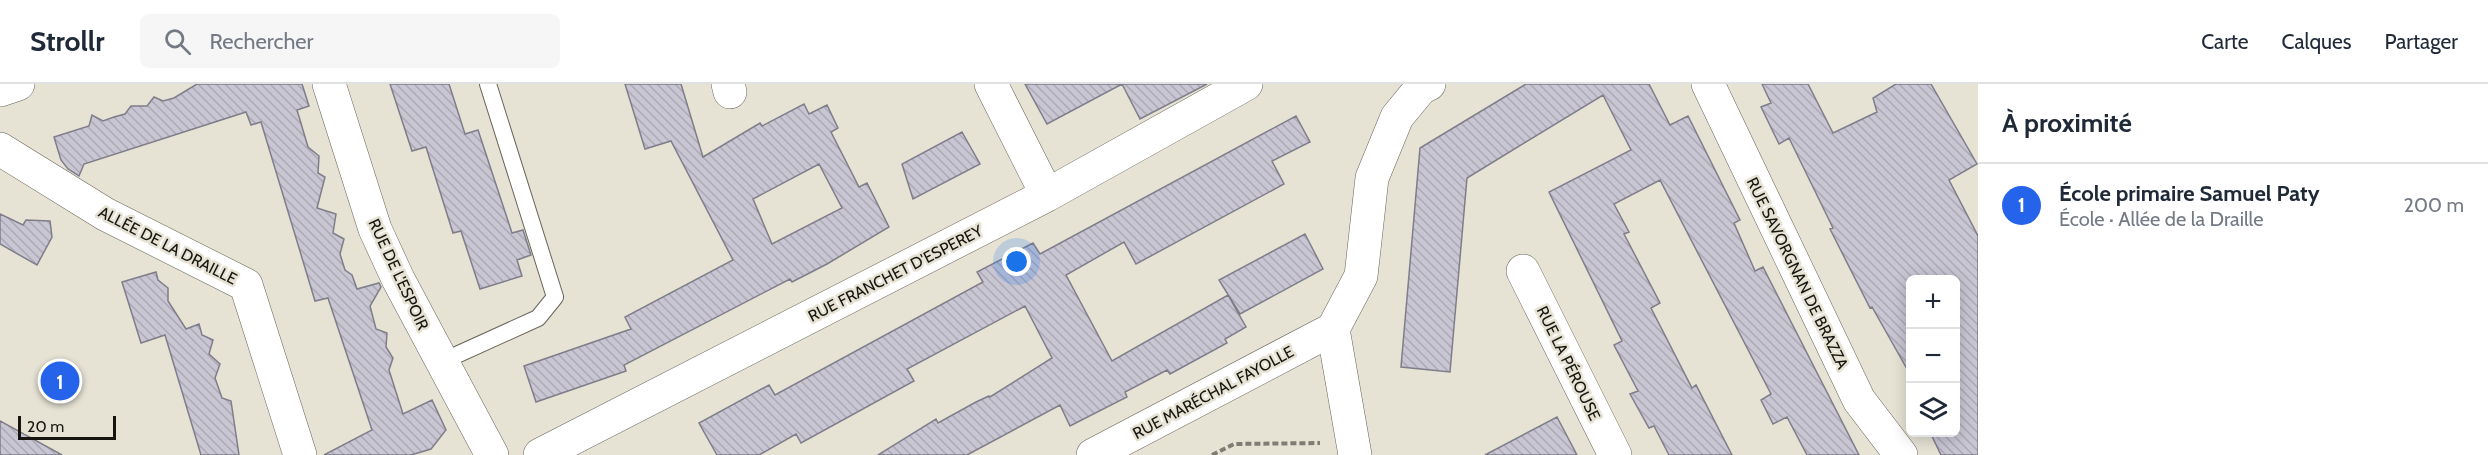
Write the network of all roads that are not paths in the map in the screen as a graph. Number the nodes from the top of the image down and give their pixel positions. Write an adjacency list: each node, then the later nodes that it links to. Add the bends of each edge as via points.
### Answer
1 (18, 84): 8 (street)
2 (329, 84): 13 (street, RUE DE L'ESPOIR, via 375,229)
3 (488, 84): 13 (lane, via 555,297 538,318)
4 (991, 84): 10 (street)
5 (1246, 84): 10 (street, RUE FRANCHET D'ESPEREY)
6 (1708, 84): 20 (street, RUE SAVORGNAN DE BRAZZA, via 1859,400)
7 (1418, 85): 12 (street, via 1397,117 1372,178 1361,276)
8 (0, 90)
9 (0, 149): 14 (street, ALLÉE DE LA DRAILLE, via 105,214 246,285)
10 (1047, 195): 16 (street, RUE FRANCHET D'ESPEREY)
11 (1524, 271): 19 (street, RUE LA PÉROUSE)
12 (1333, 329): 17 (street, RUE MARÉCHAL FAYOLLE); 18 (street)
13 (441, 362): 15 (street, RUE DE L'ESPOIR)
14 (300, 455)
15 (492, 455)
16 (540, 455)
17 (1093, 455)
18 (1355, 455)
19 (1615, 455)
20 (1901, 455)

